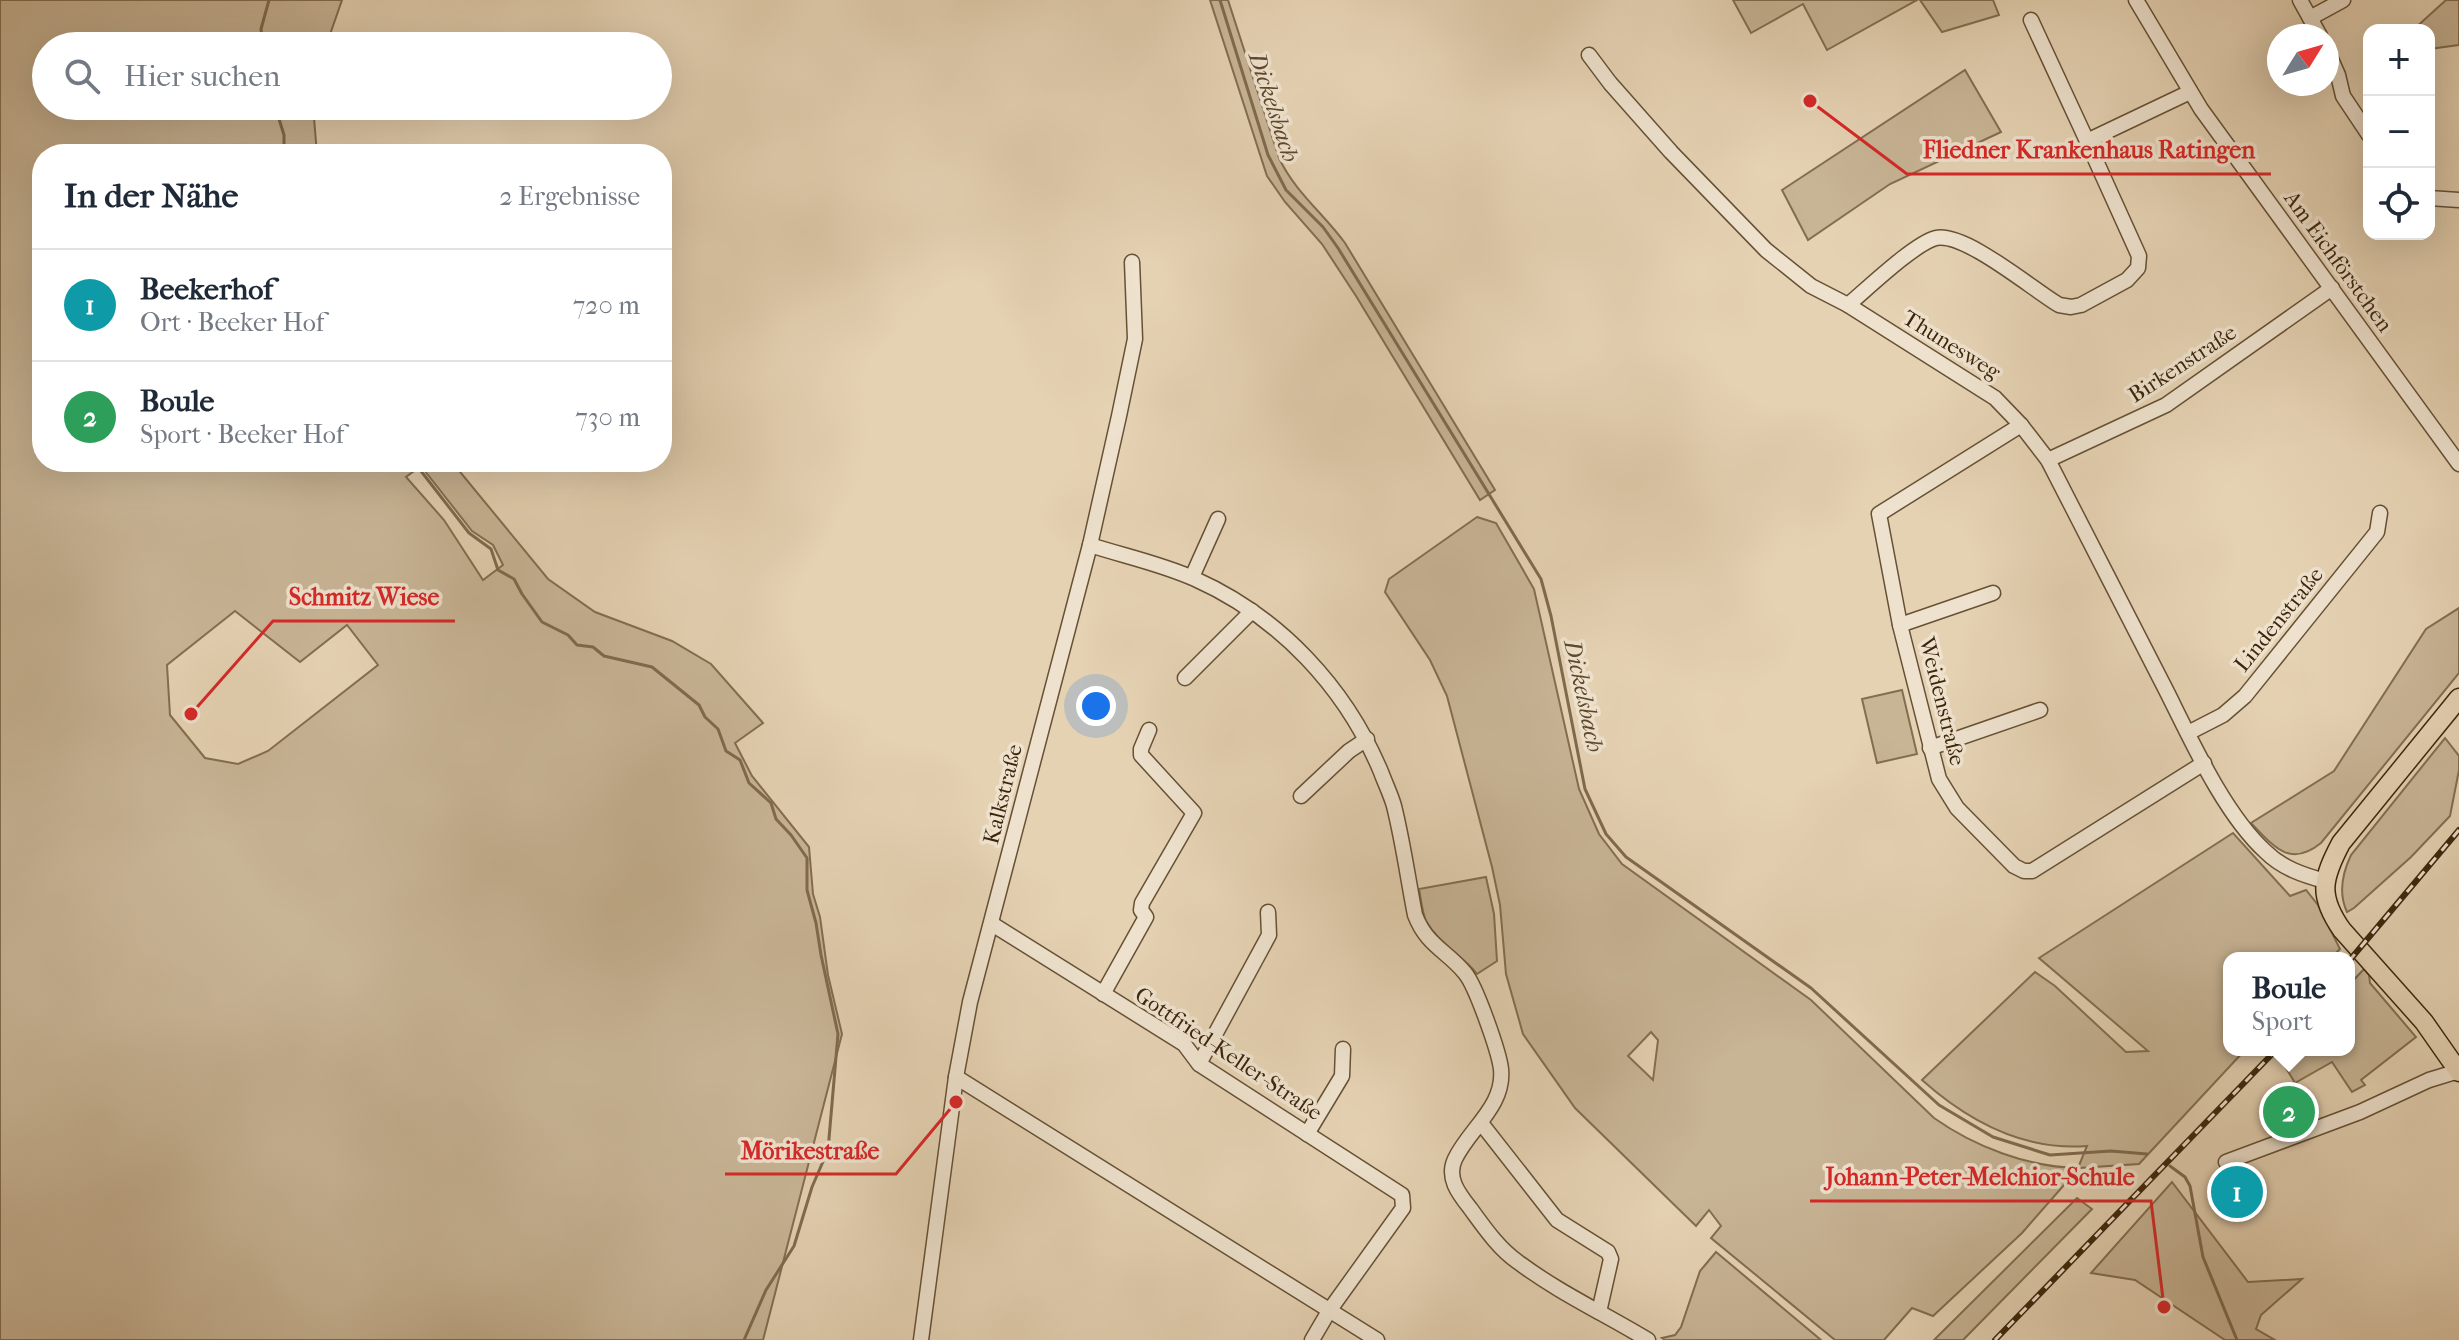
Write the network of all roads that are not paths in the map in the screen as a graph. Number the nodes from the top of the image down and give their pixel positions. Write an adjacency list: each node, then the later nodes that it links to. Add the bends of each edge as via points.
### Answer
1 (2136, 0): 9 (street, Am Eichförstchen)
2 (2300, 0): 4 (street)
3 (2343, 0): 4 (street)
4 (2310, 18): 6 (street)
5 (2031, 20): 11 (street)
6 (2313, 24)
7 (1589, 55): 16 (street, Thunesweg, via 1671,152 1766,250 1811,286)
8 (2339, 79): 10 (street, via 2343,96)
9 (2190, 92): 11 (street); 15 (street, Am Eichförstchen)
10 (2363, 126)
11 (2087, 141): 16 (street, via 2139,256 2131,277 2081,305 2059,305 1967,244 1947,237 1919,247)
12 (2435, 198): 13 (street)
13 (2459, 200)
14 (1132, 262): 22 (street, Kalkstraße, via 1135,339)
15 (2332, 288): 18 (street, Birkenstraße, via 2166,405); 19 (street, Am Eichförstchen)
16 (1848, 305): 17 (street, Thunesweg, via 1995,398)
17 (2021, 425): 18 (street, Thunesweg); 26 (street, Weidenstraße, via 1879,514)
18 (2048, 460): 31 (street, Thunesweg)
19 (2459, 464)
20 (2380, 513): 31 (street, Lindenstraße, via 2377,532 2245,696)
21 (1218, 519): 23 (street)
22 (1090, 545): 23 (street); 38 (street, Kalkstraße)
23 (1192, 577): 25 (street)
24 (1993, 593): 26 (street)
25 (1252, 611): 27 (street); 32 (street, via 1327,679)
26 (1900, 625): 33 (street, Weidenstraße)
27 (1185, 678)
28 (2459, 698): 36 (main road, via 2341,843 2329,865)
29 (2040, 710): 33 (street)
30 (1149, 730): 39 (street, via 1141,755 1194,813 1142,903 1146,917)
31 (2188, 733): 34 (street, Thunesweg)
32 (1367, 739): 35 (street); 44 (street, via 1394,804 1415,915 1428,941 1474,986 1501,1067 1496,1097)
33 (1930, 748): 34 (street, Weidenstraße, via 1939,779 1957,808 2024,871 2040,868)
34 (2204, 763): 36 (street, Thunesweg, via 2237,819 2267,854)
35 (1301, 796)
36 (2325, 890): 42 (main road, via 2342,930 2424,1022)
37 (1268, 912): 41 (street, via 1269,935)
38 (992, 924): 39 (street, Gottfried-Keller-Straße); 43 (street, Kalkstraße)
39 (1103, 994): 41 (street, Gottfried-Keller-Straße, via 1184,1044)
40 (1343, 1049): 45 (street, via 1342,1076)
41 (1199, 1064): 45 (street, Gottfried-Keller-Straße)
42 (2459, 1072): 46 (street)
43 (956, 1077): 47 (street); 49 (street, Kalkstraße)
44 (1481, 1123): 48 (street, via 1557,1220 1608,1252 1611,1259); 48 (street, via 1454,1160 1453,1182 1459,1195 1517,1262)
45 (1307, 1134): 47 (street, Gottfried-Keller-Straße, via 1399,1192 1404,1201)
46 (2226, 1162)
47 (1329, 1311): 50 (street); 51 (street)
48 (1599, 1312): 52 (street)
49 (921, 1340)
50 (1312, 1340)
51 (1377, 1340)
52 (1648, 1340)

